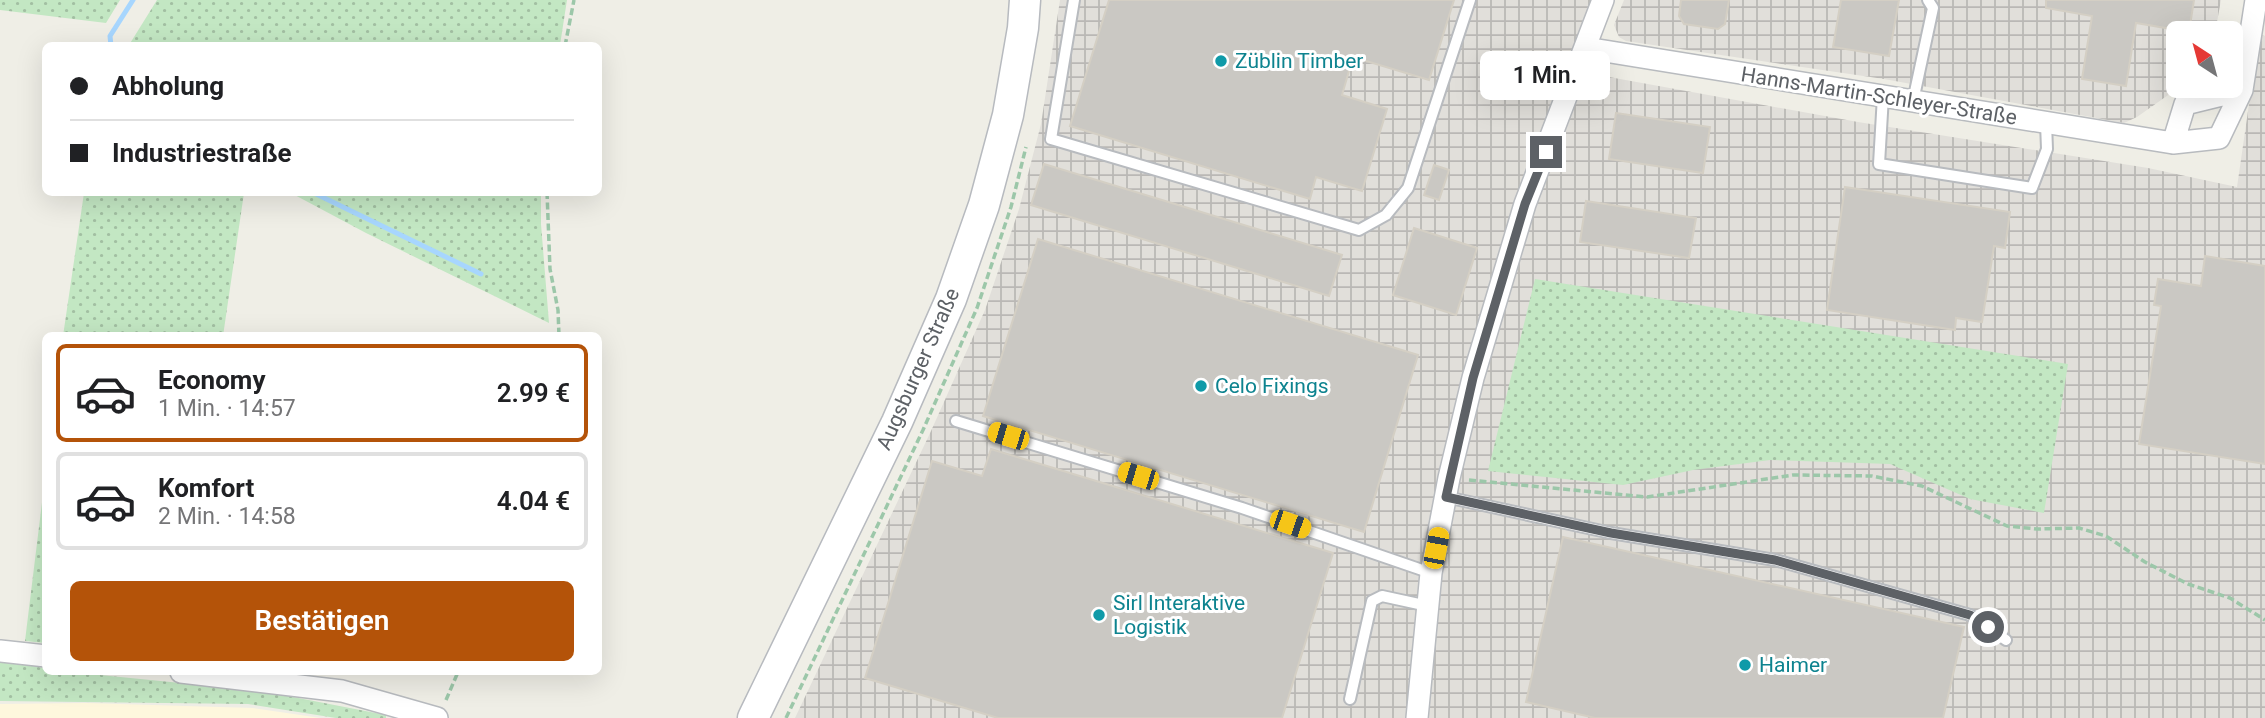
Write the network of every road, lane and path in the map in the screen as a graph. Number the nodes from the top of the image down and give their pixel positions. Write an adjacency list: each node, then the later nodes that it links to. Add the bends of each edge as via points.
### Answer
1 (574, 0): 8 (path)
2 (1025, 0): 31 (main road, Augsburger Straße, via 1008,115 984,205 951,299 897,422)
3 (1074, 0): 4 (lane, via 1051,139 1359,230 1386,215 1408,188)
4 (1471, 0)
5 (1603, 0): 9 (street)
6 (1928, 0): 14 (lane, via 1933,8)
7 (2256, 0): 10 (street, Hanns-Martin-Schleyer-Straße)
8 (566, 42)
9 (1586, 48): 11 (street, Hanns-Martin-Schleyer-Straße); 20 (street, via 1525,204 1473,378)
10 (2244, 77)
11 (1883, 96): 14 (street, Hanns-Martin-Schleyer-Straße); 15 (lane, via 1879,164 2032,188 2047,149)
12 (2209, 98): 16 (street, via 2185,104)
13 (2238, 98): 16 (street, Hanns-Martin-Schleyer-Straße, via 2219,138)
14 (1913, 101): 15 (street, Hanns-Martin-Schleyer-Straße)
15 (2046, 123): 16 (street, Hanns-Martin-Schleyer-Straße)
16 (2173, 143)
17 (547, 196): 18 (path)
18 (559, 332)
19 (956, 421): 21 (lane, via 1242,508)
20 (1448, 488): 21 (street); 23 (path, via 1647,497 1793,475 1872,476 1922,486 2007,527 2080,528 2106,536 2145,562 2230,598); 24 (lane, via 1611,533 1775,560 1970,615)
21 (1431, 573): 22 (street)
22 (1428, 606): 29 (lane, via 1382,596 1372,601); 32 (street)
23 (2265, 620)
24 (2006, 640)
25 (0, 651): 26 (street)
26 (42, 656)
27 (206, 675): 30 (street, via 342,691)
28 (457, 675): 30 (path)
29 (1350, 699)
30 (440, 712)
31 (751, 716)
32 (1417, 718)

